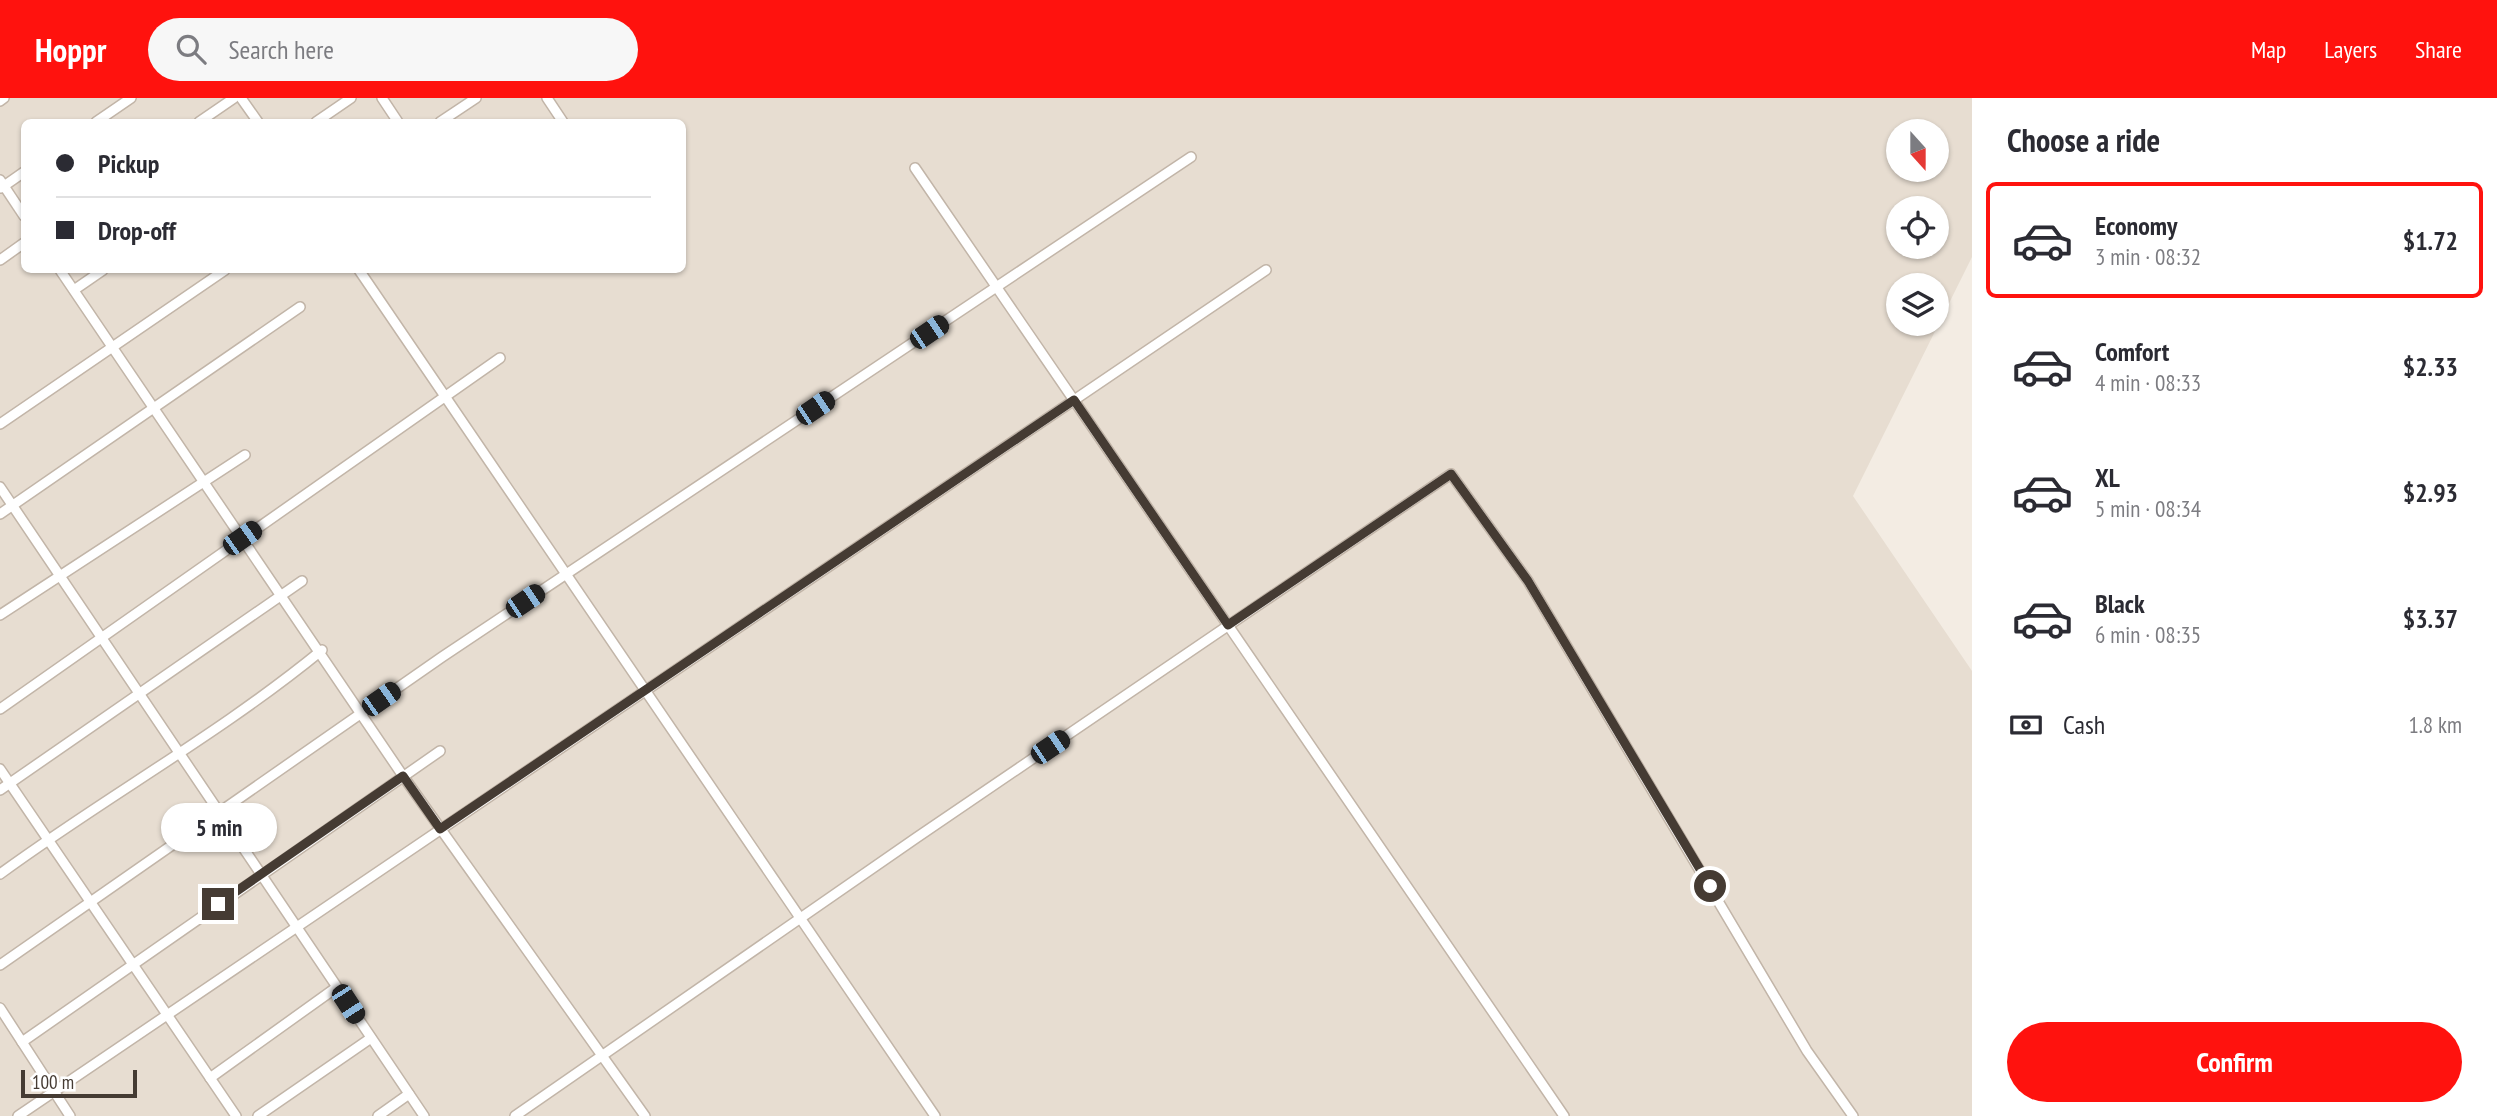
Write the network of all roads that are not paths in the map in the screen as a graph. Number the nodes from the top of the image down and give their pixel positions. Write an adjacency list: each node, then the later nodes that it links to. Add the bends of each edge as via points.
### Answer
1 (4, 98): 9 (street)
2 (131, 98): 10 (street)
3 (234, 98): 11 (street)
4 (241, 98): 12 (street)
5 (351, 98): 13 (street)
6 (382, 98): 14 (street)
7 (476, 98): 15 (street)
8 (547, 98): 16 (street)
9 (0, 101)
10 (100, 119)
11 (202, 119)
12 (256, 119)
13 (320, 119)
14 (396, 119)
15 (444, 119)
16 (561, 119)
17 (1191, 157): 29 (street)
18 (915, 168): 29 (street)
19 (21, 174): 20 (street)
20 (1, 185): 21 (street)
21 (21, 212)
22 (21, 245): 23 (street)
23 (0, 260)
24 (1266, 270): 35 (street)
25 (62, 273): 30 (street)
26 (99, 273): 30 (street)
27 (221, 273): 32 (street)
28 (361, 273): 34 (street)
29 (996, 287): 35 (street); 44 (street)
30 (74, 290): 32 (street)
31 (300, 307): 36 (street)
32 (113, 347): 36 (street); 37 (street)
33 (500, 358): 34 (street)
34 (445, 396): 43 (street); 44 (street)
35 (1074, 400): 49 (street); 52 (street)
36 (154, 408): 39 (street); 41 (street)
37 (0, 424)
38 (245, 455): 39 (street)
39 (204, 482): 43 (street); 45 (street)
40 (0, 487): 41 (street)
41 (13, 506): 42 (street); 45 (street)
42 (0, 514)
43 (242, 538): 47 (street); 50 (street)
44 (566, 574): 52 (street); 55 (street)
45 (60, 575): 48 (street); 50 (street)
46 (302, 581): 47 (street)
47 (281, 596): 51 (street); 53 (street)
48 (0, 615)
49 (1228, 625): 68 (street); 90 (street); 91 (street, via 1451,474 1528,581 1807,1051)
50 (101, 637): 53 (street); 54 (street)
51 (320, 651): 55 (street); 57 (street)
52 (645, 690): 63 (street); 68 (street)
53 (140, 695): 57 (street); 60 (street)
54 (0, 709)
55 (360, 713): 59 (street); 62 (street)
56 (440, 751): 59 (street)
57 (180, 754): 62 (street); 64 (street)
58 (0, 769): 60 (street)
59 (403, 776): 63 (street); 66 (street)
60 (9, 783): 61 (street); 64 (street)
61 (0, 790)
62 (219, 811): 66 (street); 67 (street)
63 (440, 829): 69 (street); 77 (street)
64 (47, 839): 65 (street); 67 (street)
65 (0, 874)
66 (261, 874): 69 (street); 70 (street)
67 (90, 902): 70 (street); 71 (street)
68 (800, 918): 77 (street); 89 (street)
69 (296, 927): 72 (street); 74 (street)
70 (132, 964): 74 (street); 76 (street)
71 (0, 965)
72 (337, 987): 75 (street); 78 (street)
73 (0, 1008): 76 (street)
74 (167, 1014): 78 (street); 79 (street)
75 (371, 1038): 80 (street); 84 (street)
76 (22, 1042): 79 (street)
77 (602, 1055): 87 (street); 88 (street)
78 (210, 1078): 83 (street)
79 (54, 1092): 81 (street); 82 (street)
80 (409, 1094): 85 (street); 86 (street)
81 (18, 1116)
82 (70, 1116)
83 (236, 1116)
84 (258, 1116)
85 (378, 1116)
86 (424, 1116)
87 (515, 1116)
88 (645, 1116)
89 (935, 1116)
90 (1564, 1116)
91 (1853, 1116)

